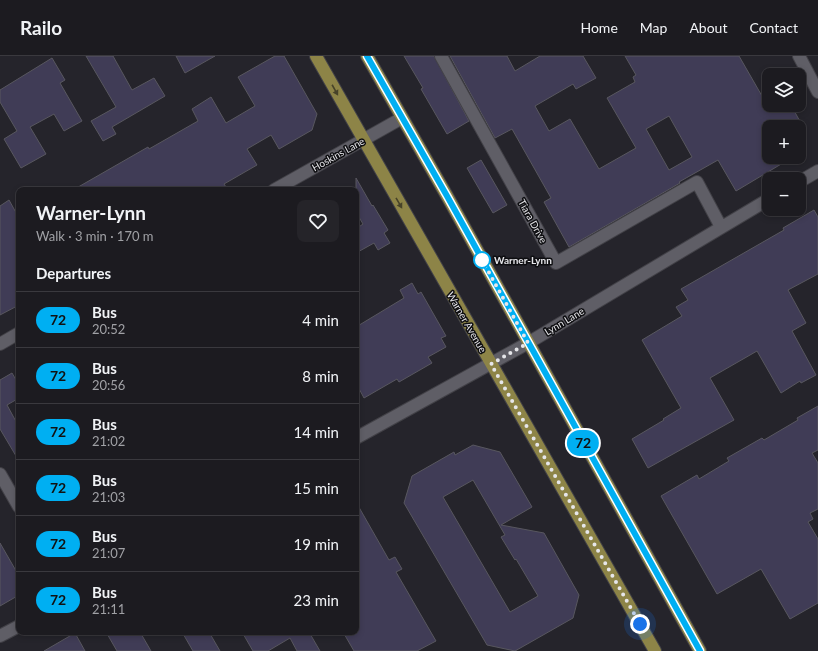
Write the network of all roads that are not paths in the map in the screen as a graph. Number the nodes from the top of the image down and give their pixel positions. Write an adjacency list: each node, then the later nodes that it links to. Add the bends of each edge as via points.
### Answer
1 (316, 56): 7 (main road, Warner Avenue, one-way to 7)
2 (367, 56): 6 (main road)
3 (441, 56): 12 (street, Tiara Drive, via 556,263 697,182)
4 (799, 56): 5 (street)
5 (818, 92)
6 (402, 118): 7 (street, Hoskins Lane); 14 (main road)
7 (363, 140): 10 (street, Hoskins Lane); 16 (main road, Warner Avenue, one-way to 16)
8 (818, 171): 9 (street)
9 (806, 178)
10 (279, 187)
11 (762, 203): 12 (street, Lynn Lane)
12 (721, 227): 14 (street, Lynn Lane)
13 (16, 336): 15 (street)
14 (528, 343): 16 (street, Lynn Lane); 23 (main road)
15 (0, 344)
16 (491, 364): 17 (street, Lynn Lane); 22 (main road, Warner Avenue)
17 (359, 436)
18 (0, 474): 19 (street)
19 (16, 502)
20 (16, 628): 21 (street)
21 (0, 636)
22 (655, 651)
23 (700, 651)

